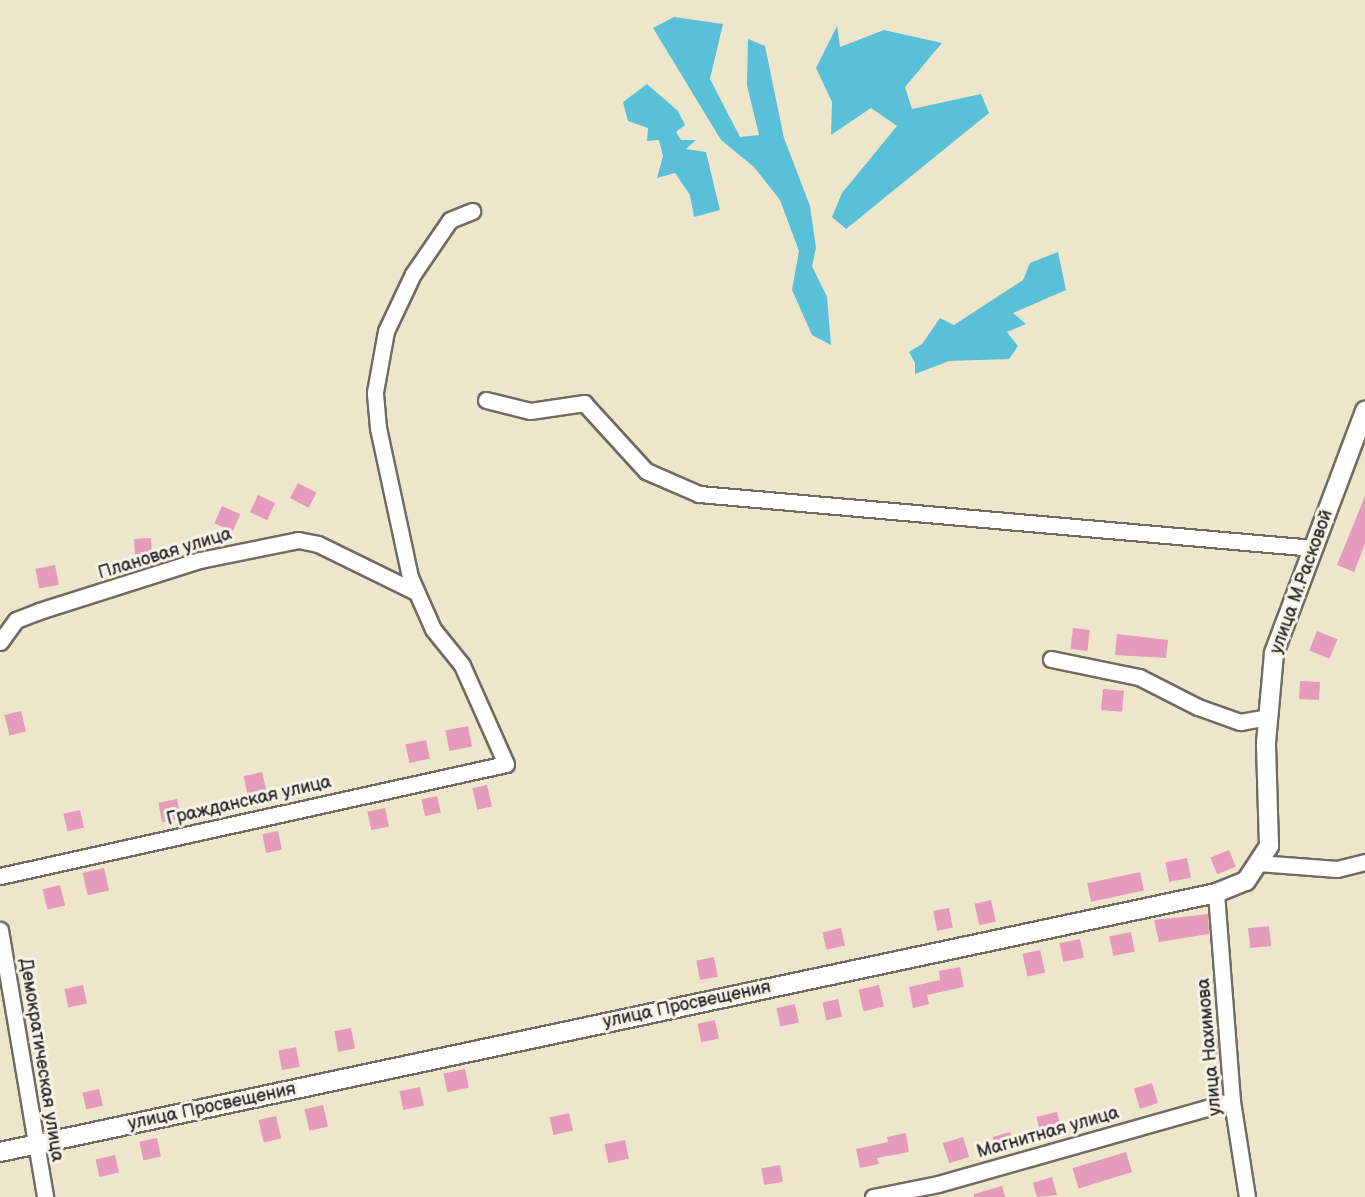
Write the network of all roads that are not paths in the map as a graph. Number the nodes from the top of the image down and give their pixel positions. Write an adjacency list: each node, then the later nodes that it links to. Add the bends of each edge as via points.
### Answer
1 (472, 211): 5 (street, via 450,220 413,274 387,331 378,372 378,428)
2 (486, 400): 4 (street, via 530,411 584,403 646,471 699,494)
3 (1365, 411): 4 (street, улица М.Расковой)
4 (1314, 548): 8 (street, улица М.Расковой, via 1274,653)
5 (416, 592): 6 (street, Плановая улица, via 318,544 298,540 200,560 39,611 16,620); 11 (street, Гражданская улица, via 433,629 462,665 506,764)
6 (0, 642)
7 (1051, 659): 8 (street, via 1139,677 1198,707 1240,722)
8 (1268, 717): 10 (street, улица М.Расковой, via 1269,846)
9 (1365, 862): 10 (street, via 1337,869)
10 (1258, 863): 12 (street, улица Просвещения, via 1246,880)
11 (0, 876)
12 (1216, 893): 14 (street, улица Нахимова); 15 (street, улица Просвещения)
13 (0, 930): 15 (street, Демократическая улица, via 33,1113)
14 (1233, 1101): 18 (street, Магнитная улица, via 938,1184); 19 (street, улица Нахимова)
15 (35, 1145): 16 (street, улица Просвещения); 17 (street, Демократическая улица)
16 (0, 1152)
17 (45, 1197)
18 (873, 1197)
19 (1247, 1197)

